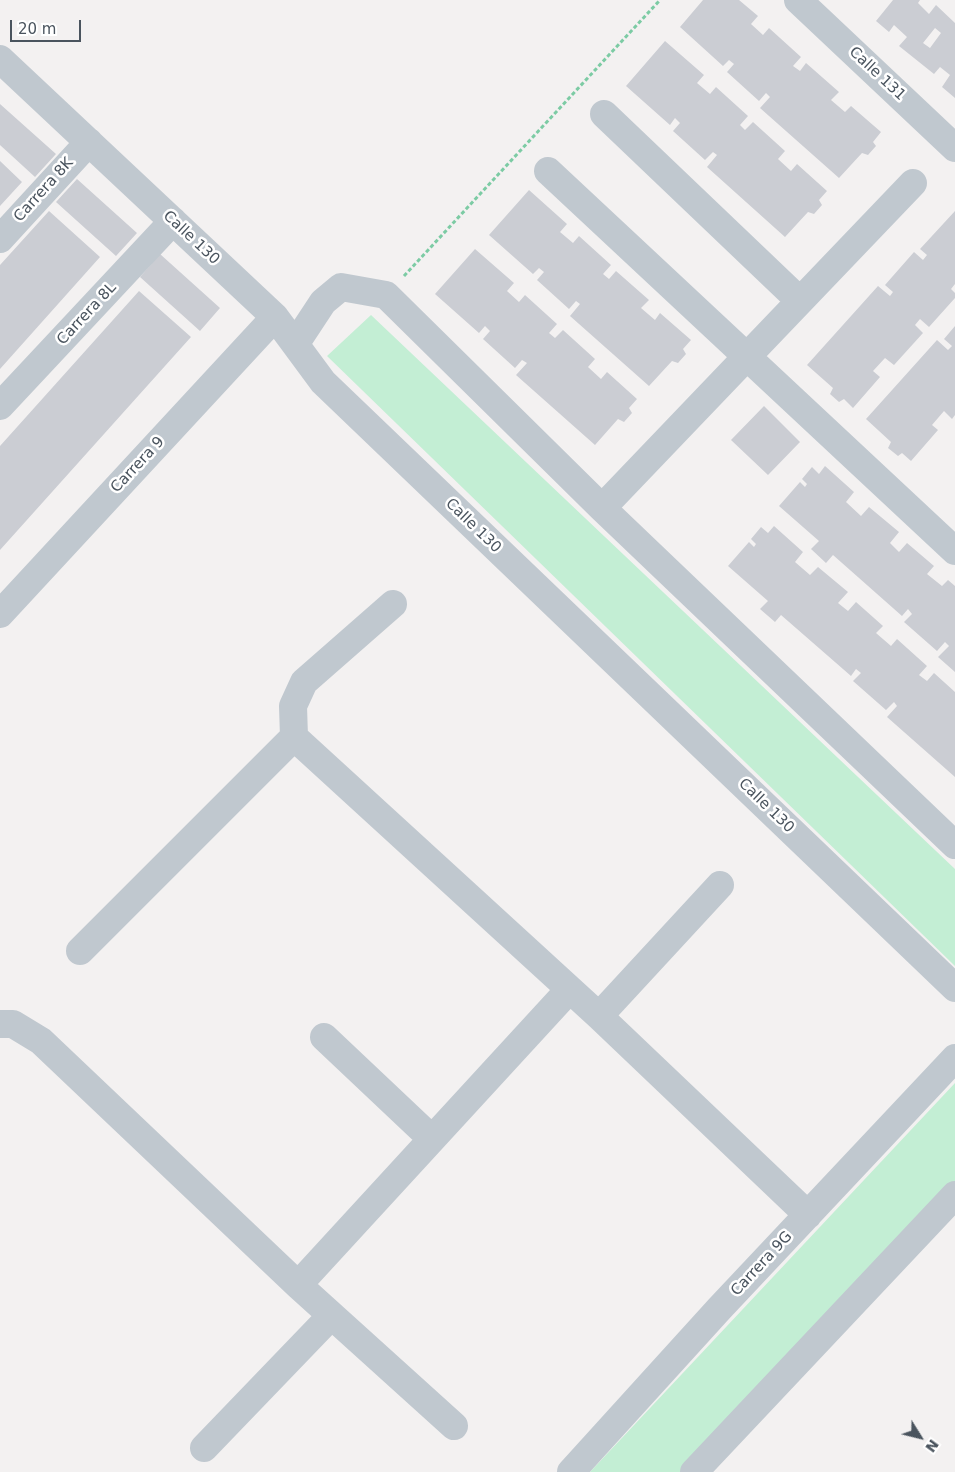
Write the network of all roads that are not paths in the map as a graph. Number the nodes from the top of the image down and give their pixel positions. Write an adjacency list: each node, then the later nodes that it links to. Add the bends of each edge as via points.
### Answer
1 (798, 0): 5 (street, Calle 131)
2 (1, 63): 4 (street, Calle 130)
3 (604, 114): 10 (street)
4 (89, 142): 8 (street, Calle 130); 9 (street, Carrera 8K)
5 (955, 148)
6 (548, 171): 13 (street)
7 (913, 183): 10 (street)
8 (173, 221): 11 (street, Calle 130); 14 (street, Carrera 8L)
9 (0, 239)
10 (800, 301): 13 (street)
11 (275, 317): 12 (street, Calle 130); 18 (street, Carrera 9)
12 (296, 343): 15 (street, via 322,302 341,287 386,295); 23 (street, Calle 130, via 323,382)
13 (745, 358): 15 (street); 16 (street)
14 (0, 406)
15 (602, 508): 20 (street)
16 (955, 551)
17 (393, 604): 19 (street, via 304,682 293,706)
18 (0, 614)
19 (294, 737): 22 (street); 24 (street)
20 (955, 845)
21 (720, 885): 25 (street)
22 (80, 951)
23 (955, 988)
24 (569, 990): 25 (street); 29 (street)
25 (599, 1016): 31 (street)
26 (0, 1024): 32 (street, via 13,1024 40,1040)
27 (324, 1037): 29 (street)
28 (955, 1058): 31 (street, Carrera 9G)
29 (432, 1139): 32 (street)
30 (955, 1195): 37 (street)
31 (808, 1215): 36 (street, Carrera 9G)
32 (298, 1285): 33 (street)
33 (331, 1316): 34 (street); 35 (street)
34 (454, 1426)
35 (204, 1448)
36 (570, 1472)
37 (694, 1472)

